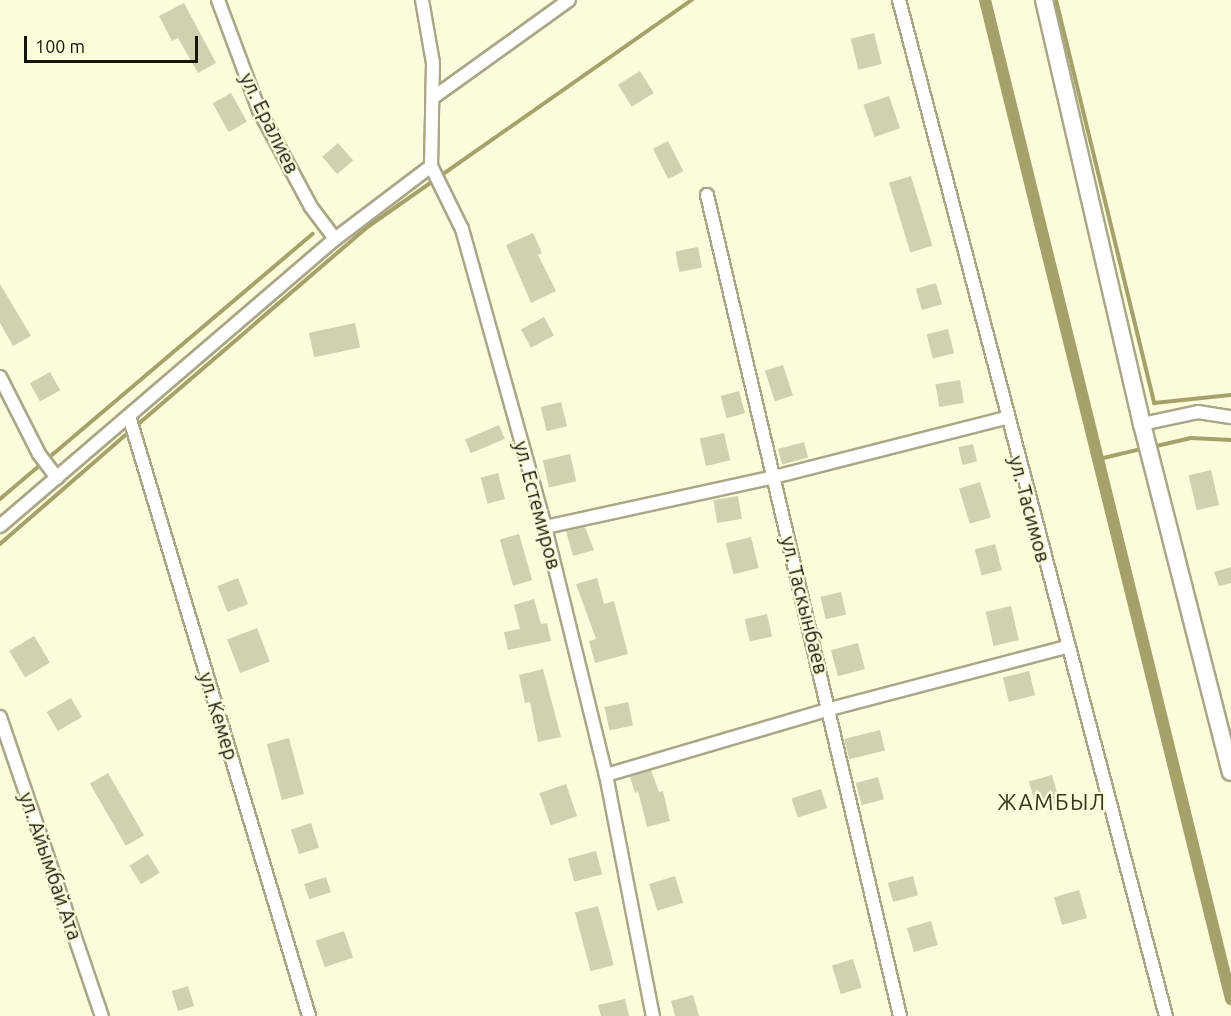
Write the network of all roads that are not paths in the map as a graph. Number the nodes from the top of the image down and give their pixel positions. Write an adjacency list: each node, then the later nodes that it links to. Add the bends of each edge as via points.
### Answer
1 (218, 0): 9 (street, ул. Ералиев, via 259,110 311,207)
2 (422, 0): 6 (street, ул. Естемиров, via 430,31)
3 (569, 0): 6 (street)
4 (899, 0): 13 (street, ул. Тасимов)
5 (1044, 0): 14 (main road)
6 (434, 97): 7 (street, ул. Естемиров)
7 (431, 166): 9 (street); 18 (street, ул. Естемиров, via 462,229)
8 (707, 195): 15 (street, ул. Таскынбаев)
9 (335, 240): 11 (street)
10 (0, 377): 16 (street, via 39,454)
11 (129, 416): 16 (street); 25 (street, ул. Кемер)
12 (1231, 417): 14 (street, via 1198,412)
13 (1006, 418): 15 (street); 19 (street, ул. Тасимов)
14 (1142, 424): 22 (main road)
15 (774, 477): 18 (street); 20 (street, ул. Таскынбаев)
16 (57, 478): 17 (street)
17 (0, 526)
18 (545, 527): 23 (street, ул. Естемиров)
19 (1067, 647): 20 (street); 28 (street, ул. Тасимов)
20 (830, 709): 23 (street); 27 (street, ул. Таскынбаев)
21 (0, 717): 24 (street, ул. Айымбай Ата)
22 (1231, 772)
23 (606, 775): 26 (street, ул. Естемиров)
24 (102, 1016)
25 (309, 1016)
26 (653, 1016)
27 (900, 1016)
28 (1166, 1016)

